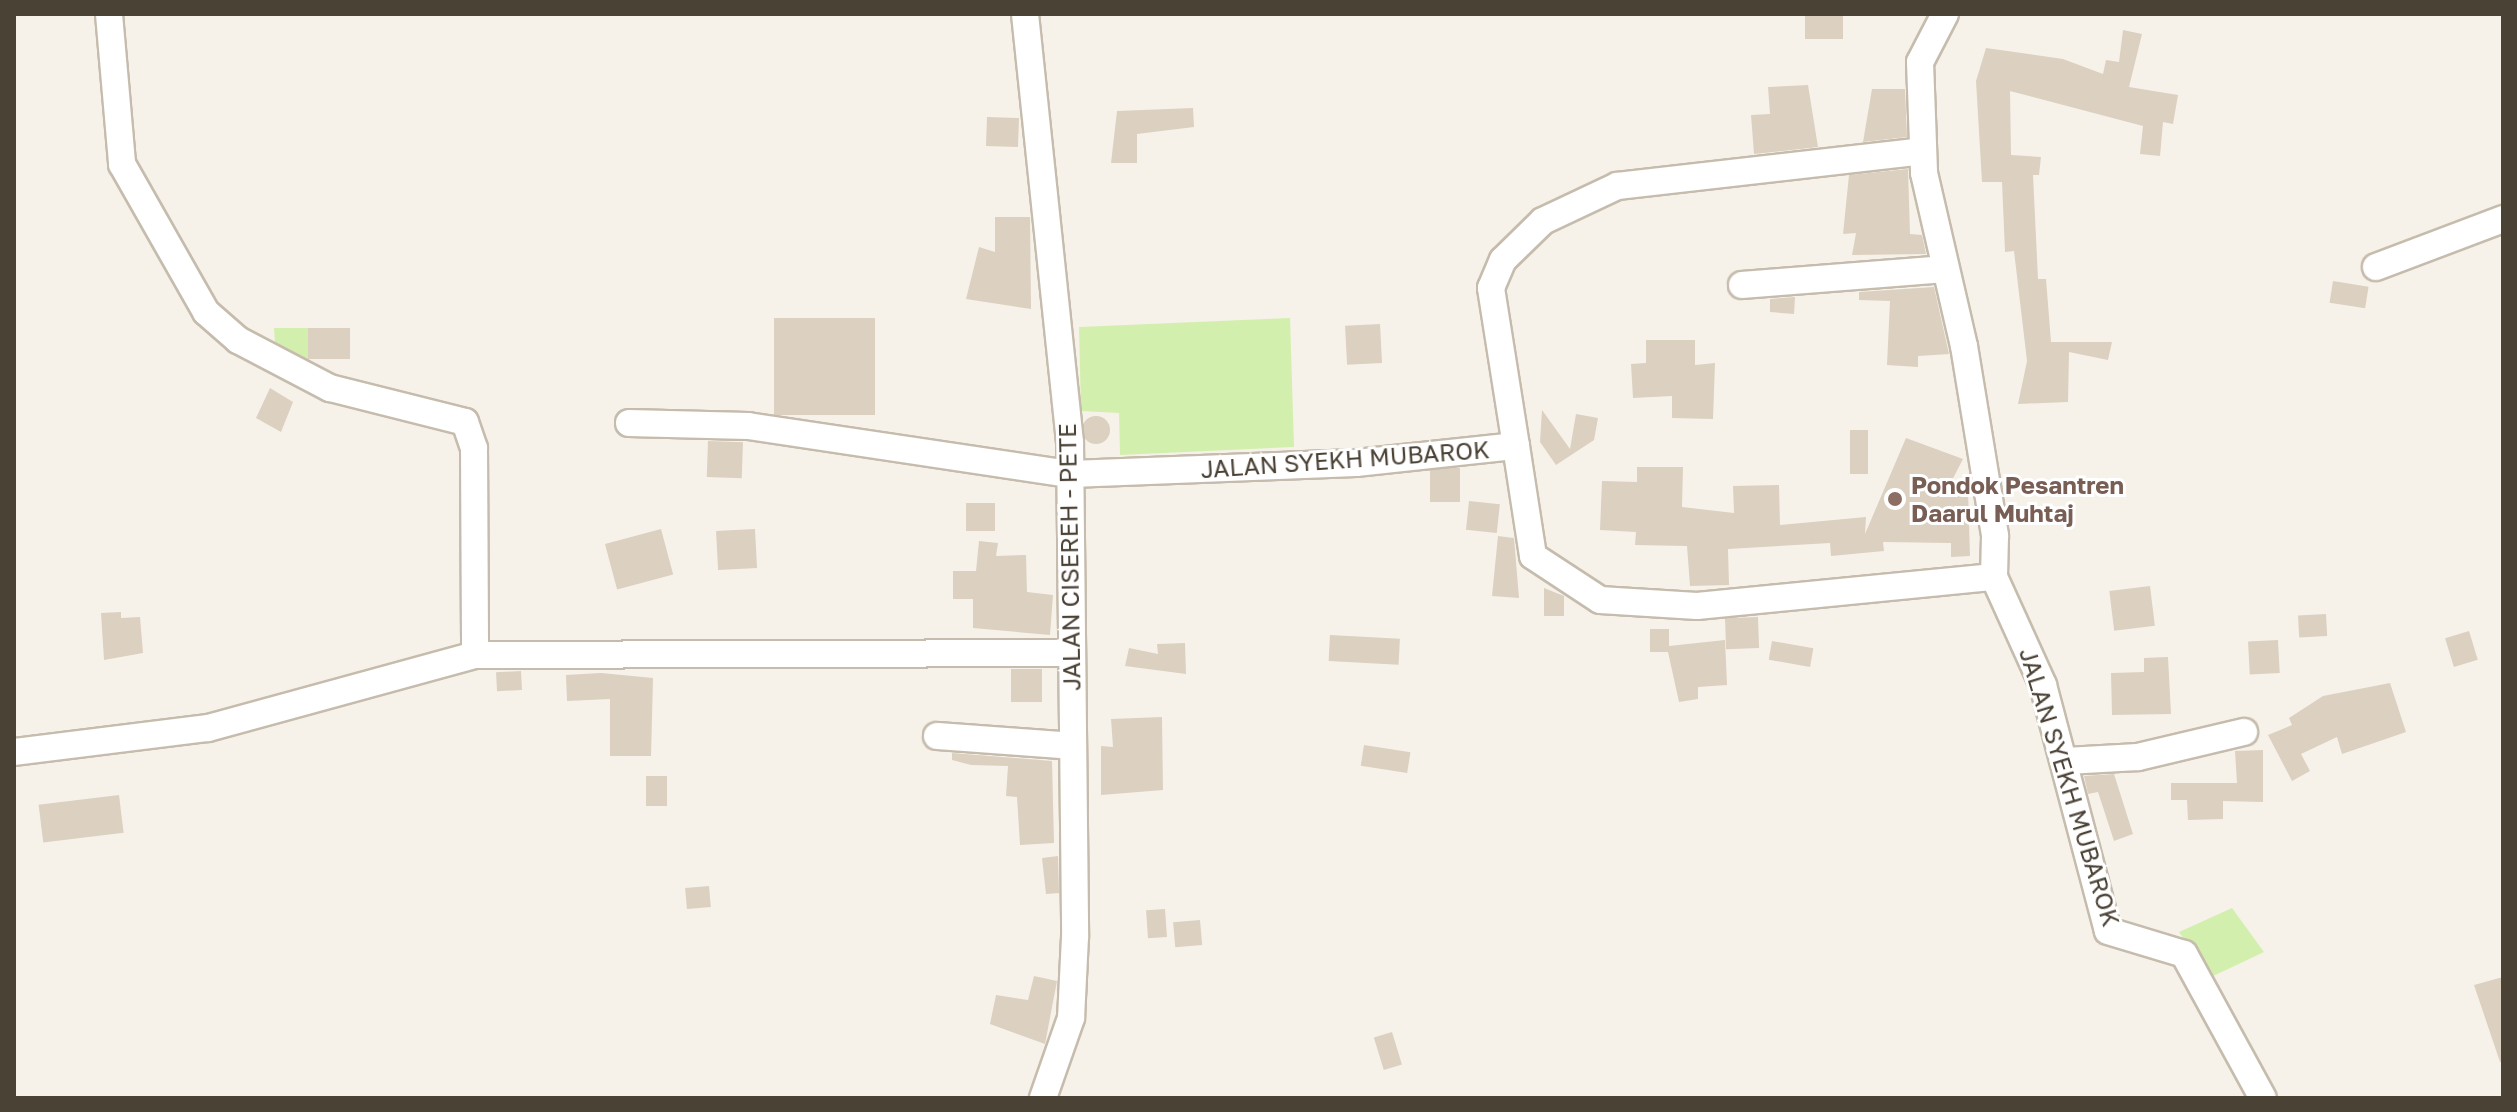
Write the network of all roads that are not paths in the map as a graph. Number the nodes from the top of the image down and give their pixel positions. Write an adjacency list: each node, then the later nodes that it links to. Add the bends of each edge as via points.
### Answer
1 (109, 14): 14 (street, via 122,164 206,312 238,340 330,388 465,422 474,448)
2 (1025, 14): 11 (street, JALAN CISEREH - PETE)
3 (1945, 14): 4 (street, via 1920,62)
4 (1922, 151): 7 (street); 10 (street, via 1617,186 1543,221 1503,260 1491,288)
5 (2503, 219): 6 (street)
6 (2376, 267)
7 (1945, 269): 8 (street); 12 (street, via 1990,507)
8 (1742, 285)
9 (629, 423): 11 (street, JALAN SYEKH MUBAROK, via 748,426)
10 (1516, 446): 11 (street, JALAN SYEKH MUBAROK, via 1356,463); 12 (street, JALAN SYEKH MUBAROK, via 1533,556 1600,600 1712,605)
11 (1071, 474): 13 (street, JALAN CISEREH - PETE)
12 (1994, 577): 19 (street, JALAN SYEKH MUBAROK, via 2020,623)
13 (1068, 653): 14 (street); 17 (street, JALAN CISEREH - PETE)
14 (475, 655): 18 (street, via 208,728)
15 (2244, 732): 19 (street, via 2138,757)
16 (937, 736): 17 (street)
17 (1072, 746): 20 (street, JALAN CISEREH - PETE, via 1071,1018)
18 (14, 752)
19 (2066, 761): 21 (street, JALAN SYEKH MUBAROK, via 2108,931 2184,954)
20 (1043, 1098)
21 (2263, 1098)

